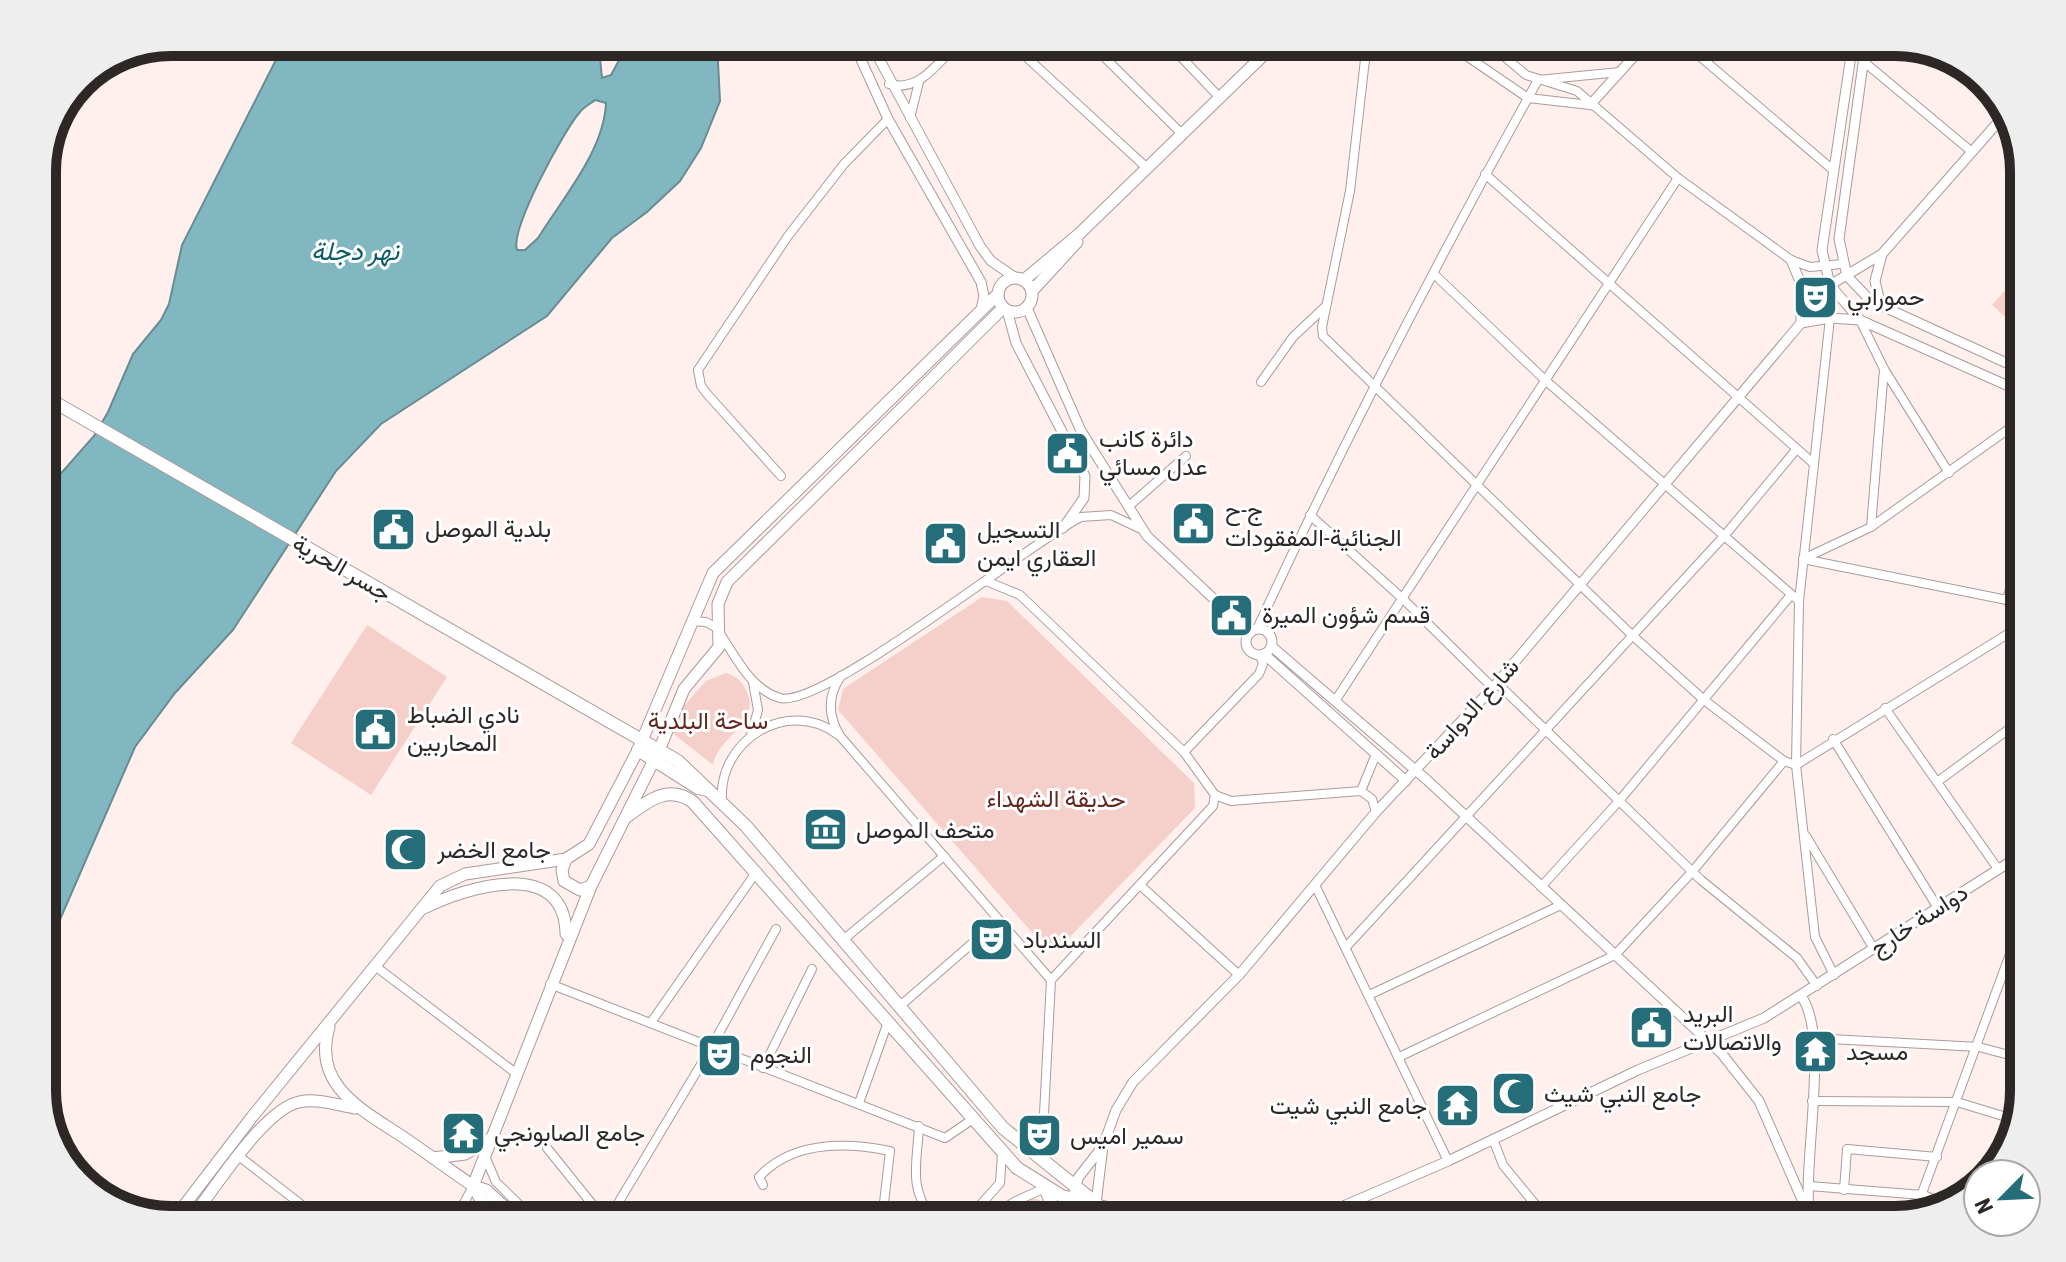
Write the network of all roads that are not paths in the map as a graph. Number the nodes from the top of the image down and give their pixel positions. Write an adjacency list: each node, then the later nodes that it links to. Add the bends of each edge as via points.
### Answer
1 (858, 56): 17 (street)
2 (875, 56): 15 (street)
3 (945, 56): 20 (street)
4 (1025, 56): 30 (street)
5 (1103, 56): 28 (street)
6 (1180, 56): 22 (street)
7 (1263, 56): 22 (main road)
8 (1365, 56): 48 (street, via 1350,191)
9 (1466, 56): 23 (street)
10 (1504, 56): 19 (street)
11 (1634, 56): 18 (street)
12 (1699, 56): 31 (street)
13 (1851, 56): 31 (street)
14 (1864, 56): 16 (street)
15 (877, 61): 17 (street); 21 (street)
16 (1863, 61): 29 (street); 39 (street, via 1839,239)
17 (863, 68): 25 (street)
18 (1620, 72): 19 (street); 24 (street)
19 (1538, 80): 23 (street); 24 (street, via 1571,88)
20 (919, 81): 21 (street, via 903,87); 26 (street)
21 (889, 84): 26 (street)
22 (1220, 98): 28 (main road)
23 (1528, 98): 24 (street); 32 (street)
24 (1590, 105): 33 (street)
25 (888, 119): 35 (street); 69 (street, via 844,164 788,236 698,370 708,395)
26 (910, 121): 34 (street)
27 (1999, 122): 29 (street, شارع الدواسة)
28 (1182, 134): 30 (main road)
29 (1972, 152): 37 (street, شارع الدواسة)
30 (1147, 168): 36 (main road)
31 (1833, 170): 40 (street, via 1822,241)
32 (1485, 174): 41 (street); 44 (street)
33 (1678, 178): 38 (street); 44 (street)
34 (955, 204): 35 (street); 43 (street, via 987,256)
35 (942, 212): 52 (street, via 983,288)
36 (1079, 234): 43 (main road); 46 (main road)
37 (1882, 254): 42 (street, شارع الدواسة); 49 (street, via 1875,281)
38 (1791, 260): 40 (street); 55 (street, via 1801,284)
39 (1842, 264): 40 (street); 42 (street)
40 (1824, 267): 45 (street)
41 (1435, 275): 58 (street); 61 (street)
42 (1847, 276): 45 (street, شارع الدواسة); 49 (street, via 1861,294)
43 (1020, 279): 46 (main road); 47 (main road, via 1004,282)
44 (1610, 284): 58 (street); 62 (street)
45 (1830, 285): 54 (street); 55 (street, شارع الدواسة)
46 (1032, 291): 50 (main road)
47 (998, 294): 51 (main road); 52 (main road)
48 (1326, 305): 59 (street, via 1293,337); 61 (street, via 1323,336)
49 (1881, 306): 56 (street)
50 (1027, 308): 51 (main road); 72 (street, via 1076,422)
51 (1005, 309): 75 (street, via 1016,343 1085,476 1084,498); 90 (main road, via 731,576 718,604)
52 (978, 313): 86 (main road, via 723,560)
53 (1830, 318): 54 (street); 55 (street); 67 (street)
54 (1860, 320): 57 (street); 60 (street)
55 (1801, 323): 62 (street, شارع الدواسة)
56 (2010, 365)
57 (1884, 369): 68 (street); 74 (street)
58 (1545, 380): 70 (street); 71 (street)
59 (1261, 382)
60 (2010, 387)
61 (1375, 391): 71 (street); 73 (street)
62 (1738, 400): 65 (street); 70 (street, شارع الدواسة)
63 (56, 403): 103 (main road, جسر الحرية)
64 (2010, 428): 68 (street)
65 (1795, 451): 67 (street); 76 (street)
66 (1186, 456): 72 (street)
67 (1813, 463): 78 (street)
68 (1949, 473): 74 (street)
69 (781, 476)
70 (1664, 481): 76 (street); 80 (street, شارع الدواسة)
71 (1478, 483): 80 (street); 83 (street)
72 (1129, 506): 77 (street)
73 (1310, 515): 83 (street); 87 (street)
74 (1871, 527): 78 (street)
75 (1063, 528): 77 (street, via 1081,517 1105,514 1131,522); 79 (street)
76 (1725, 535): 82 (street); 89 (street)
77 (1147, 536): 87 (street)
78 (1803, 559): 82 (street); 84 (street)
79 (986, 581): 92 (street); 105 (street, via 1020,595)
80 (1581, 586): 89 (street); 94 (street, شارع الدواسة)
81 (2010, 589): 84 (street)
82 (1795, 598): 95 (street); 109 (street)
83 (1403, 599): 94 (street); 96 (street)
84 (2007, 600): 85 (street)
85 (2010, 604)
86 (691, 621): 90 (street, via 711,624); 103 (main road)
87 (1254, 631): 91 (street, via 1269,633); 91 (street, via 1248,647)
88 (2010, 632): 97 (street)
89 (1632, 635): 95 (street); 99 (street)
90 (721, 636): 93 (street); 104 (main road, via 717,653 684,689)
91 (1265, 652): 96 (street); 105 (street, via 1259,674); 106 (street)
92 (841, 675): 93 (street, via 794,700 771,695); 100 (street, via 830,710)
93 (751, 680): 101 (street, via 758,710)
94 (1495, 686): 99 (street); 110 (street, شارع الدواسة)
95 (1704, 700): 108 (street); 117 (street)
96 (1335, 701): 110 (street)
97 (1885, 708): 102 (street); 112 (street)
98 (2010, 728): 112 (street)
99 (1547, 731): 117 (street); 119 (street)
100 (840, 736): 101 (street, via 819,723 794,719 769,724); 122 (street)
101 (749, 739): 116 (street, via 725,770)
102 (1833, 739): 109 (street); 133 (street)
103 (641, 744): 104 (main road); 107 (main road); 123 (main road, via 594,837)
104 (660, 748): 107 (main road); 113 (main road)
105 (1184, 752): 115 (street)
106 (1376, 754): 111 (street); 114 (street)
107 (654, 760): 113 (main road, via 698,788); 120 (main road)
108 (1784, 761): 109 (street); 127 (street)
109 (1796, 765): 121 (street)
110 (1416, 771): 111 (street, شارع الدواسة); 119 (street)
111 (1406, 781): 118 (street, شارع الدواسة)
112 (1937, 782): 125 (street)
113 (711, 790): 116 (main road)
114 (1361, 791): 115 (street, via 1231,801); 118 (street, via 1372,799)
115 (1215, 795): 128 (street, via 1213,806)
116 (722, 800): 138 (main road)
117 (1619, 801): 127 (street); 131 (street)
118 (1376, 812): 130 (street, شارع الدواسة)
119 (1465, 815): 131 (street); 139 (street)
120 (627, 816): 126 (main road, via 656,796 682,795); 129 (main road)
121 (1804, 832): 140 (street); 146 (street, via 1815,937)
122 (944, 856): 135 (street); 138 (street)
123 (566, 859): 129 (main road, via 564,881 580,890); 134 (main road, via 456,877 440,886)
124 (2010, 862): 125 (street, دواسة خارج)
125 (1998, 869): 133 (street, دواسة خارج)
126 (757, 871): 154 (street); 155 (main road)
127 (1692, 872): 141 (street); 149 (street, via 1797,958)
128 (1140, 885): 145 (street); 147 (street)
129 (591, 886): 137 (main road)
130 (1316, 887): 139 (street); 145 (street, شارع الدواسة)
131 (1541, 887): 132 (street)
132 (1561, 905): 141 (street); 150 (street)
133 (1938, 908): 140 (street, دواسة خارج)
134 (424, 909): 137 (main road, via 462,891 536,885 562,906); 143 (main road)
135 (999, 920): 147 (street); 152 (street)
136 (776, 929): 158 (street)
137 (567, 940): 148 (main road)
138 (843, 940): 152 (main road)
139 (1347, 946): 150 (street)
140 (1874, 949): 146 (street, دواسة خارج)
141 (1615, 955): 157 (street); 161 (street)
142 (2010, 957): 159 (street)
143 (375, 966): 153 (main road); 163 (street)
144 (812, 969): 162 (street)
145 (1239, 975): 176 (street, شارع الدواسة, via 1133,1082)
146 (1834, 975): 149 (street, دواسة خارج)
147 (1051, 980): 173 (street, via 1044,1114)
148 (550, 984): 154 (street); 163 (main road)
149 (1816, 987): 151 (street, دواسة خارج)
150 (1369, 995): 161 (street)
151 (1801, 996): 156 (street); 157 (street, دواسة خارج, via 1764,1018)
152 (900, 1006): 186 (main road, via 1008,1134)
153 (332, 1019): 167 (main road, via 325,1043 328,1069 340,1092); 168 (main road)
154 (652, 1021): 158 (street)
155 (888, 1022): 166 (street); 170 (main road)
156 (1812, 1038): 159 (street); 164 (street)
157 (1707, 1040): 175 (street, دواسة خارج); 214 (street, via 1759,1101)
158 (712, 1046): 162 (street); 203 (street)
159 (1979, 1047): 160 (street); 165 (street)
160 (2010, 1055)
161 (1399, 1057): 183 (street)
162 (763, 1068): 166 (street)
163 (517, 1074): 174 (main road)
164 (1812, 1101): 165 (street); 187 (street)
165 (1957, 1102): 169 (street); 182 (street)
166 (859, 1103): 172 (street)
167 (359, 1109): 171 (main road, via 299,1102 282,1109); 181 (main road)
168 (252, 1117): 171 (main road); 195 (main road)
169 (2007, 1117)
170 (973, 1119): 172 (street, via 945,1138); 178 (main road)
171 (265, 1126): 180 (main road)
172 (919, 1126): 205 (street, via 916,1189)
173 (1036, 1131)
174 (492, 1136): 179 (main road); 181 (main road, via 465,1154)
175 (1493, 1139): 183 (street, دواسة خارج); 213 (street, via 1503,1165)
176 (1103, 1146): 186 (street, شارع الدواسة); 193 (street, شارع الدواسة)
177 (547, 1148): 202 (street)
178 (1002, 1153): 188 (main road); 206 (street, via 1000,1183)
179 (485, 1156): 185 (main road); 201 (street, via 496,1182)
180 (240, 1157): 196 (main road); 197 (street)
181 (432, 1157): 185 (main road)
182 (1937, 1157): 189 (street, via 1847,1149); 190 (street)
183 (1448, 1161): 212 (street, دواسة خارج)
184 (763, 1185): 204 (street, via 759,1177 769,1166 817,1147 851,1144 890,1151)
185 (473, 1186): 198 (street); 199 (main road); 200 (main road)
186 (1075, 1186): 191 (street, شارع الدواسة); 193 (main road)
187 (1809, 1186): 189 (street); 215 (street)
188 (1045, 1188): 191 (main road); 207 (street); 208 (main road)
189 (1844, 1190): 190 (street)
190 (1923, 1195): 192 (street); 194 (street)
191 (1071, 1199): 193 (main road); 209 (street, شارع الدواسة)
192 (1933, 1199)
193 (1096, 1203): 210 (street, شارع الدواسة); 211 (main road)
194 (1919, 1203)
195 (184, 1206)
196 (201, 1206)
197 (304, 1206)
198 (462, 1206)
199 (487, 1206)
200 (504, 1206)
201 (521, 1206)
202 (595, 1206)
203 (615, 1206)
204 (884, 1206)
205 (922, 1206)
206 (979, 1206)
207 (1012, 1206)
208 (1053, 1206)
209 (1070, 1206)
210 (1096, 1206)
211 (1106, 1206)
212 (1345, 1206)
213 (1537, 1206)
214 (1805, 1206)
215 (1810, 1206)

